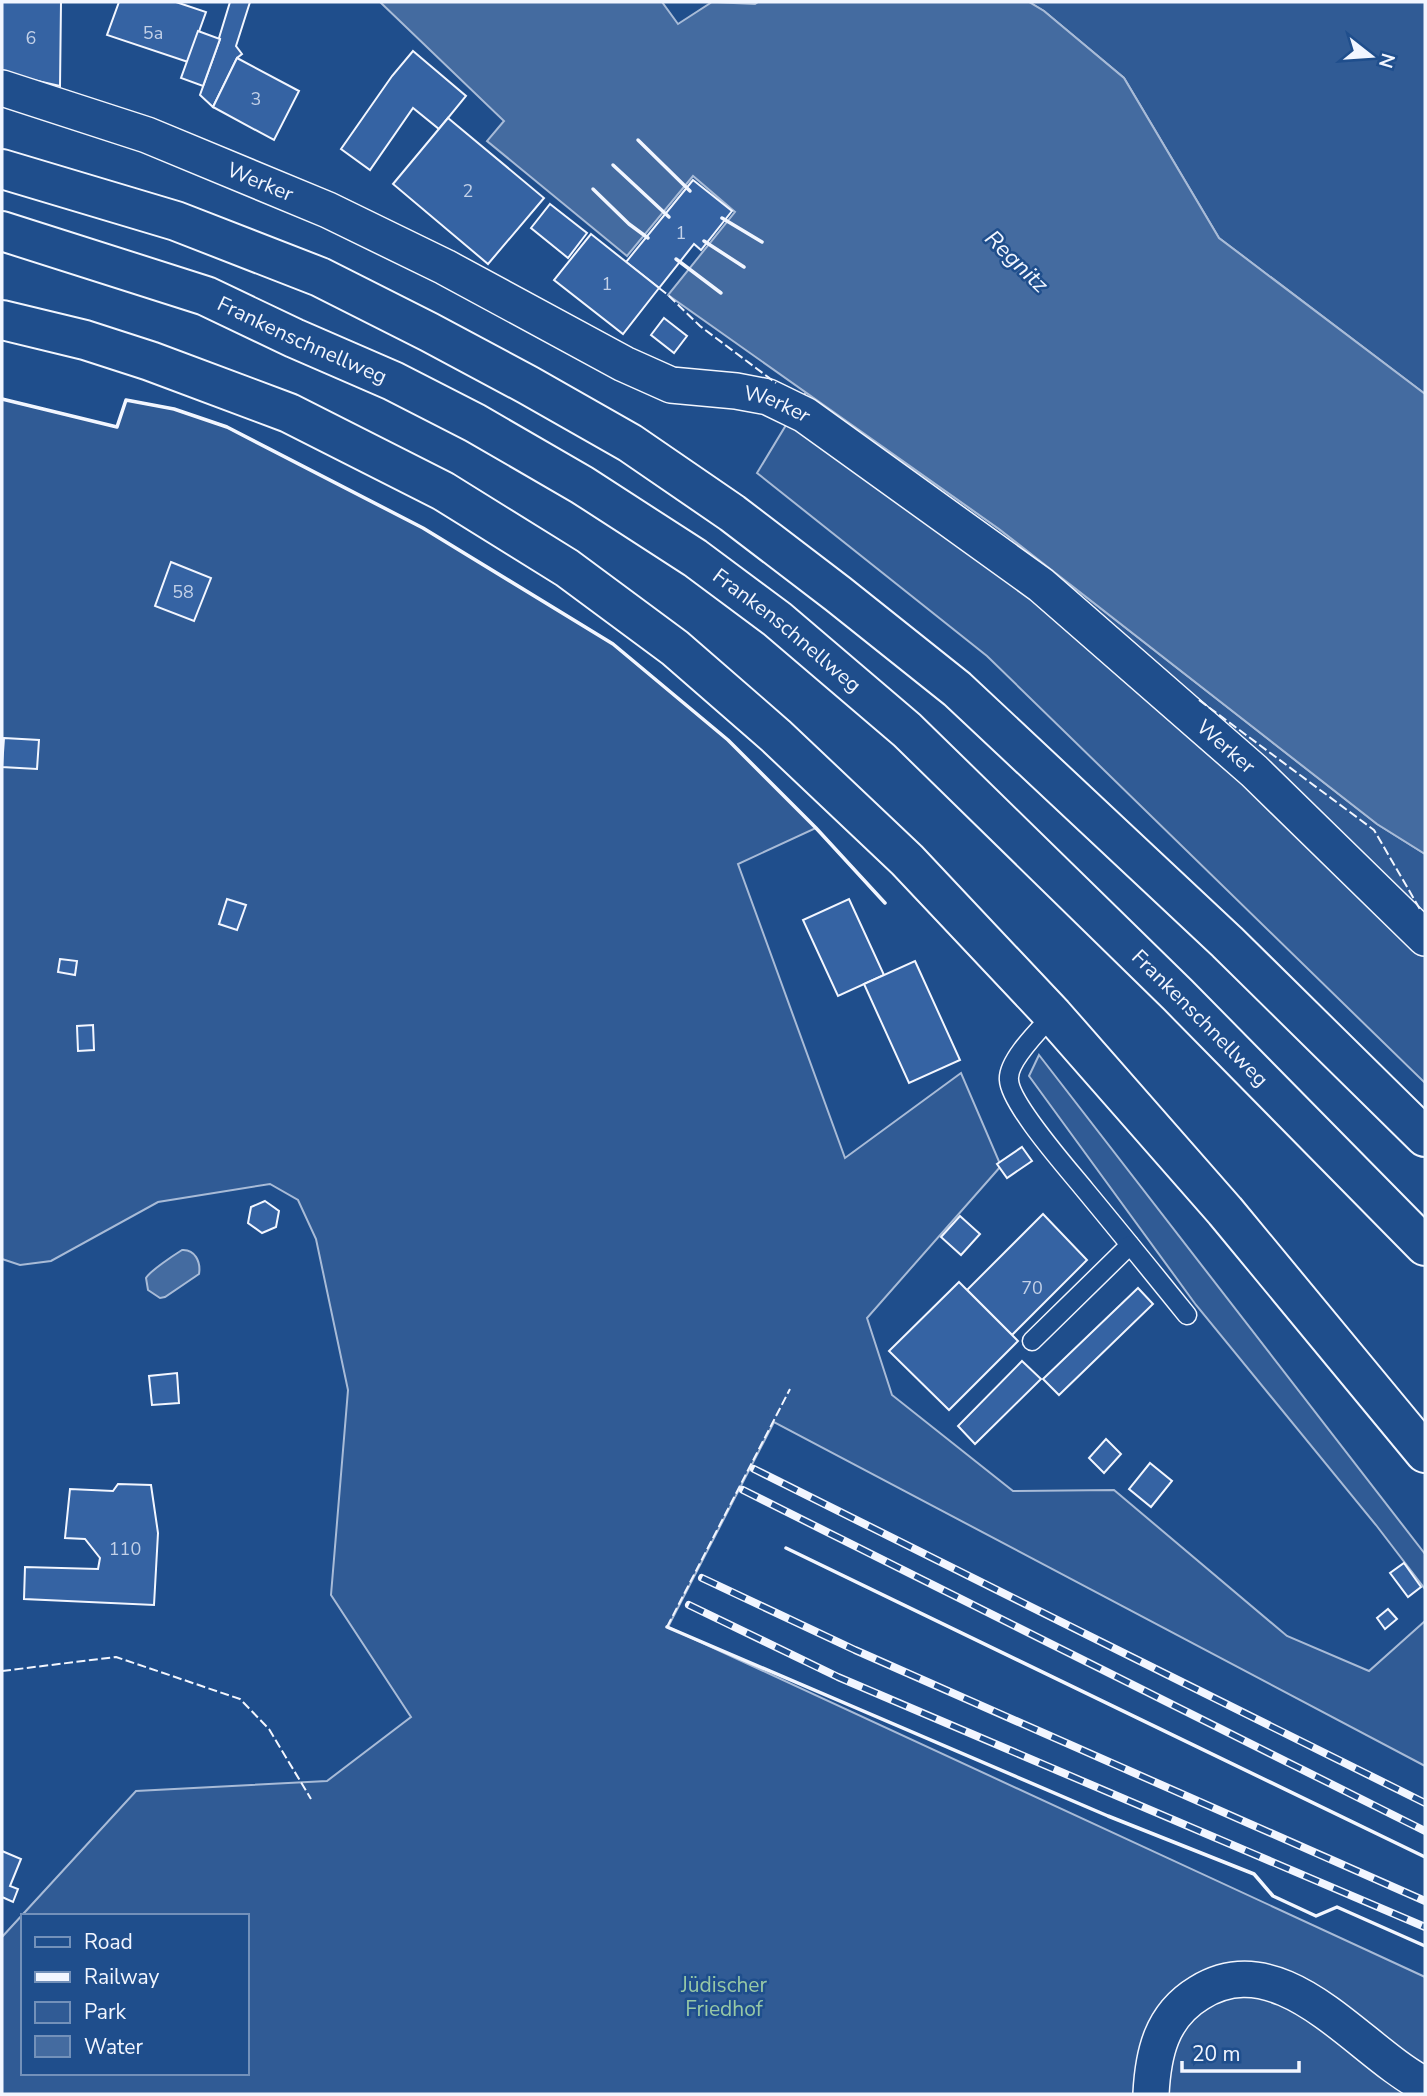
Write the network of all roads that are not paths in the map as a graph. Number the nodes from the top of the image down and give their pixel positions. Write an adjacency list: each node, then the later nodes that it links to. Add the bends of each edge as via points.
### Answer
1 (2, 88): 5 (street, Werker, via 147,135 328,210 671,385 768,397 805,415 1041,585 1254,771)
2 (2, 169): 7 (main road, via 176,221 320,277 630,443 742,521 957,689 1227,942)
3 (2, 231): 9 (main road, Frankenschnellweg, via 206,296 393,381 582,485 695,558 777,619 907,730)
4 (2, 320): 6 (main road, via 150,361 289,414 443,491 567,568 676,648 776,736 907,860)
5 (1425, 938)
6 (1053, 1015): 8 (lane, via 1012,1066 1008,1078 1011,1093); 12 (main road, via 1225,1211)
7 (1425, 1137)
8 (1130, 1245): 10 (lane); 11 (lane)
9 (1425, 1245)
10 (1187, 1315)
11 (1032, 1341)
12 (1425, 1453)
13 (1425, 2085): 14 (street, via 1329,2013 1290,1991 1245,1980 1208,1987 1176,2012 1154,2056)
14 (1151, 2094)

